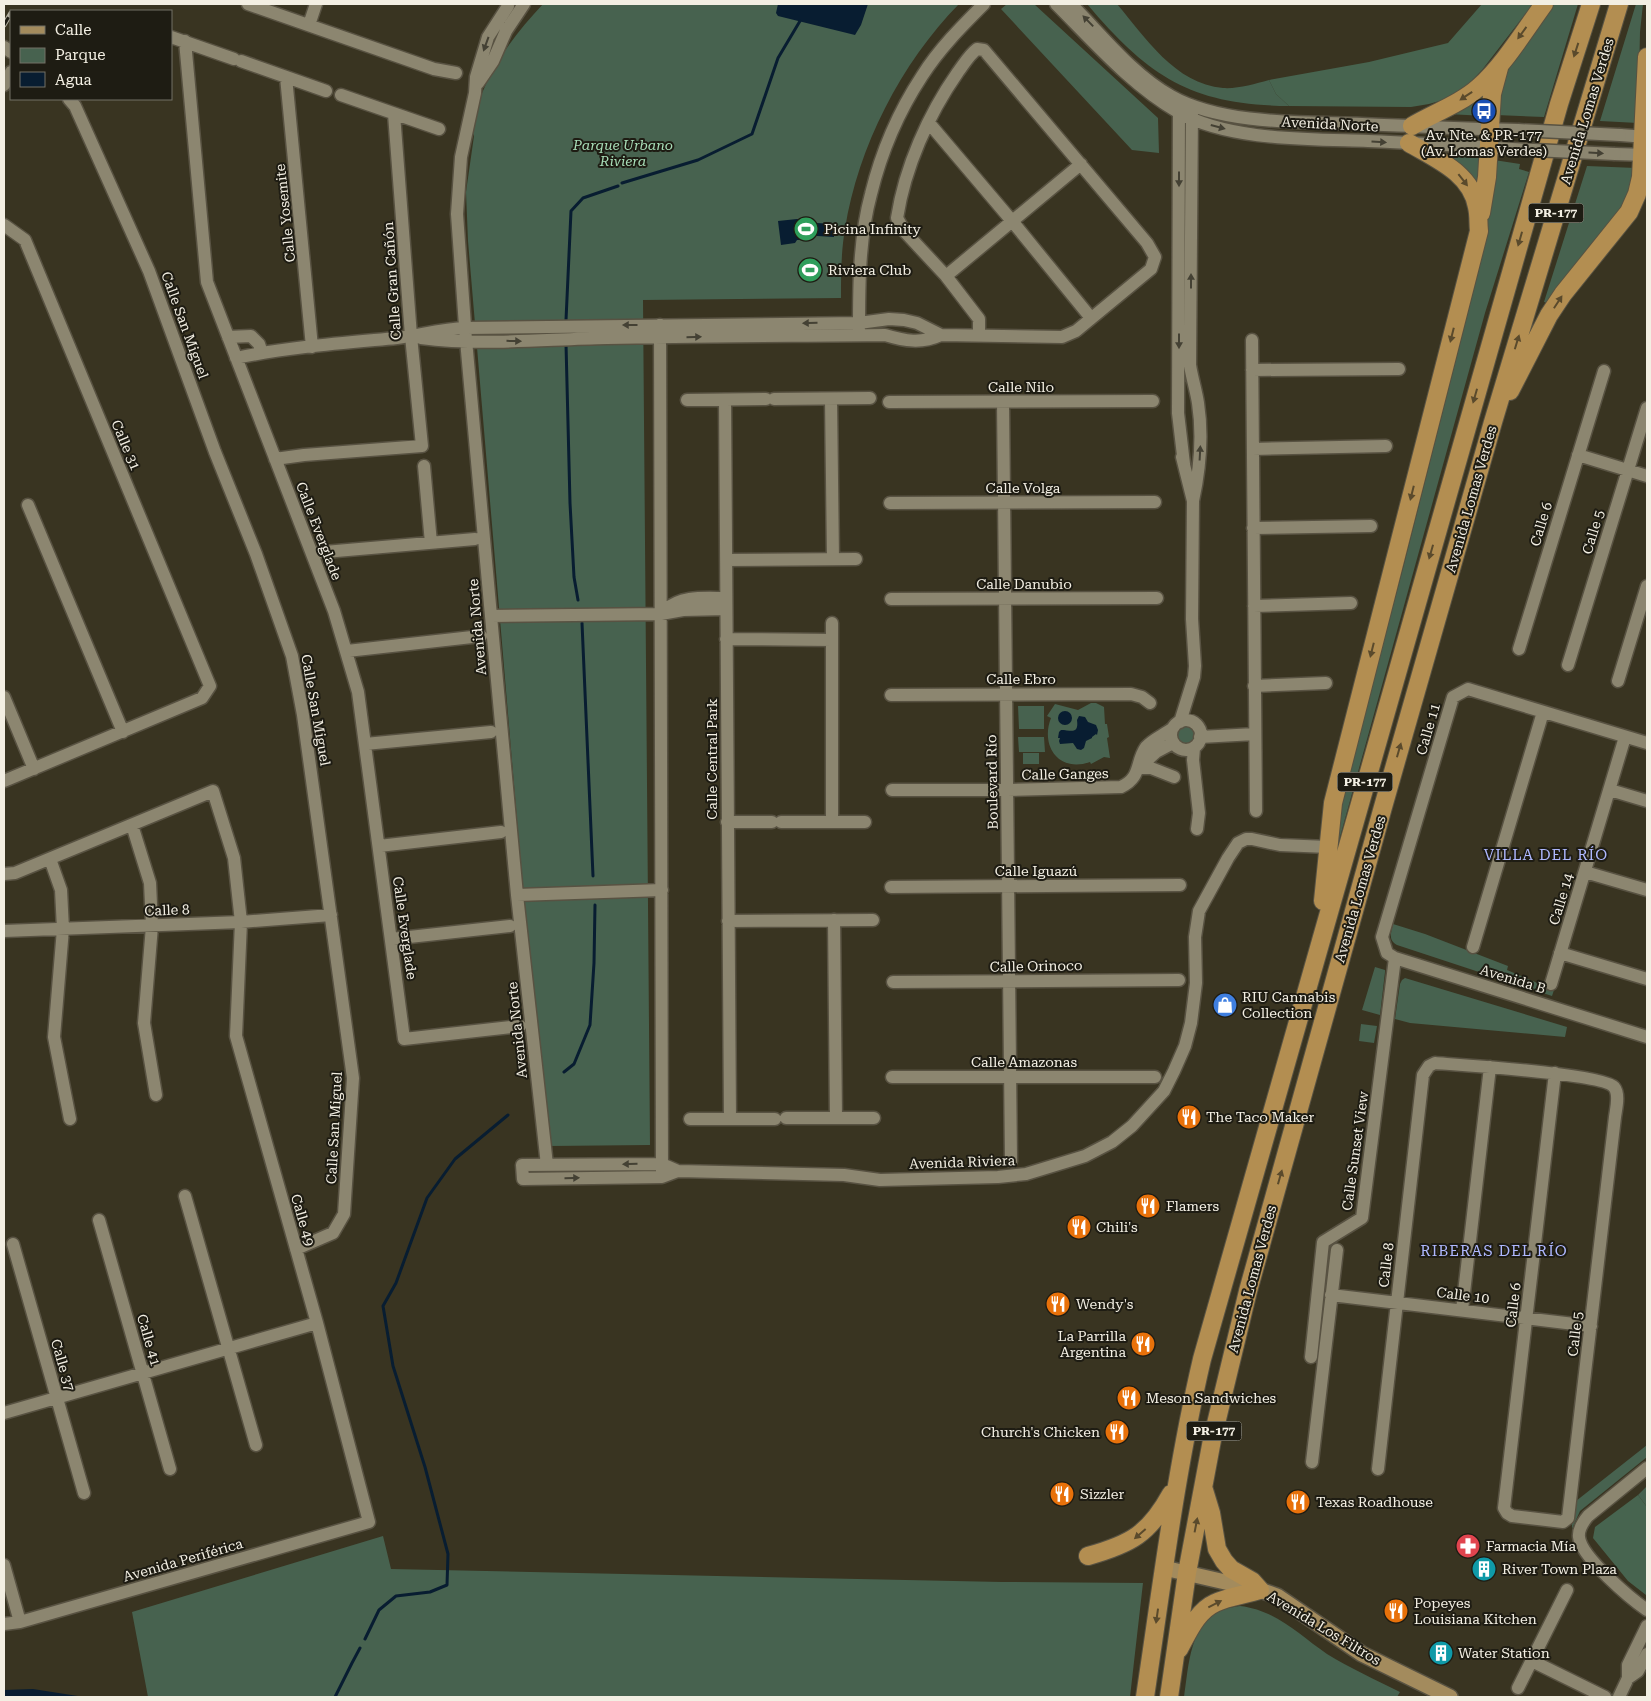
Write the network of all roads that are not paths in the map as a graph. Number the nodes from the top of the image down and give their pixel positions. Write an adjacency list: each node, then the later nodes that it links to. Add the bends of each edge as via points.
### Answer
1 (248, 4): 12 (street)
2 (316, 4): 12 (street)
3 (524, 4): 11 (street)
4 (984, 4): 43 (street, via 923,74 906,102 883,156 866,221)
5 (1056, 4): 26 (street, Avenida Norte, via 1145,89)
6 (1071, 4): 26 (street, Avenida Norte, one-way to 6, via 1126,61)
7 (1544, 4): 17 (highway, one-way to 17)
8 (1592, 4): 166 (highway, Avenida Lomas Verdes / PR-177, one-way to 166, via 1559,104)
9 (1619, 4): 66 (highway, Avenida Lomas Verdes / PR-177, one-way to 9)
10 (508, 5): 11 (street); 22 (street, Avenida Norte, one-way to 22, via 488,38)
11 (512, 20): 22 (street, via 493,61)
12 (309, 25): 18 (street, via 434,69)
13 (172, 37): 14 (street)
14 (185, 41): 20 (street); 49 (street, Calle Everglade, via 207,282)
15 (1647, 49): 16 (highway)
16 (1647, 58): 32 (highway)
17 (1500, 63): 29 (highway, via 1492,94); 31 (highway, one-way to 31, via 1480,86)
18 (456, 73)
19 (10, 74): 21 (street)
20 (286, 77): 23 (street); 51 (street, Calle Yosemite)
21 (4, 85)
22 (475, 87): 45 (street, Avenida Norte, via 461,157 457,214)
23 (326, 91)
24 (341, 95): 27 (street)
25 (70, 100): 154 (street, Calle San Miguel, via 149,271 292,656)
26 (1185, 109): 31 (street, Avenida Norte, via 1214,126 1259,134 1312,139); 54 (street, one-way to 54); 67 (street, one-way to 26, via 1190,365)
27 (394, 114): 30 (street); 47 (street, Calle Gran Cañón)
28 (929, 123): 35 (street, via 948,86 970,54 978,49 984,50); 38 (street); 41 (street, via 906,176 897,218 905,232)
29 (1489, 129): 31 (street, Avenida Norte); 32 (street, Avenida Norte, bridge); 33 (highway)
30 (439, 130)
31 (1410, 135): 33 (street, Avenida Norte); 40 (highway, one-way to 40, via 1466,183 1478,208)
32 (1645, 137): 34 (highway)
33 (1488, 148): 34 (street, Avenida Norte, one-way to 34, bridge); 40 (highway)
34 (1645, 155): 37 (highway)
35 (1081, 164): 38 (street); 42 (street, via 1155,257 1151,269)
36 (1647, 200): 37 (highway)
37 (1630, 212): 66 (highway, one-way to 37, via 1563,294)
38 (1012, 221): 41 (street); 42 (street)
39 (4, 225): 117 (street, Calle 31, via 25,240 210,686 202,698)
40 (1479, 231): 144 (highway, one-way to 144, via 1333,803)
41 (946, 276): 46 (street, via 979,319)
42 (1091, 318): 46 (street, via 1076,331 1062,337)
43 (859, 329): 44 (street); 48 (street, via 914,342); 48 (street, via 889,319 904,320 917,323)
44 (660, 331): 45 (street, via 531,342); 97 (street)
45 (466, 334): 47 (street, via 444,329); 98 (street, Avenida Norte)
46 (979, 335): 48 (street)
47 (411, 336): 51 (street); 72 (street, Calle Gran Cañón, via 422,446)
48 (939, 336)
49 (228, 338): 52 (street, via 251,336); 53 (street, Calle Everglade)
50 (1252, 340): 56 (street)
51 (312, 347): 52 (street)
52 (262, 353): 53 (street)
53 (236, 358): 72 (street, Calle Everglade)
54 (1179, 365): 68 (street); 73 (street, via 1170,408)
55 (1400, 368): 56 (street)
56 (1252, 370): 70 (street)
57 (1604, 371): 71 (street, Calle 6)
58 (870, 398): 59 (street)
59 (831, 399): 61 (street); 87 (street)
60 (687, 400): 61 (street)
61 (725, 400): 89 (street, Calle Central Park)
62 (1153, 401): 64 (street, Calle Nilo)
63 (889, 402): 64 (street, Calle Nilo)
64 (1003, 402): 80 (street, Boulevard Río)
65 (1647, 408): 75 (street, Calle 5)
66 (1493, 422): 213 (highway, Avenida Lomas Verdes / PR-177, one-way to 66, via 1248,1291)
67 (1200, 425): 68 (street, via 1193,434); 77 (street, one-way to 67, via 1198,477)
68 (1180, 430): 73 (street)
69 (1386, 446): 70 (street)
70 (1253, 450): 83 (street)
71 (1578, 455): 75 (street); 103 (street, Calle 6)
72 (275, 459): 86 (street, Calle Everglade)
73 (1184, 464): 77 (street)
74 (424, 466): 85 (street)
75 (1628, 470): 76 (street); 105 (street, Calle 5)
76 (1647, 476)
77 (1193, 501): 106 (street)
78 (1155, 502): 80 (street, Calle Volga)
79 (890, 503): 80 (street, Calle Volga)
80 (1004, 503): 93 (street, Boulevard Río)
81 (28, 505): 117 (street)
82 (1371, 526): 83 (street)
83 (1253, 528): 95 (street)
84 (475, 539): 85 (street)
85 (431, 543): 86 (street)
86 (313, 553): 104 (street, Calle Everglade)
87 (833, 559): 88 (street); 89 (street)
88 (856, 559)
89 (726, 560): 96 (street, Calle Central Park)
90 (1647, 586): 107 (street)
91 (1157, 598): 93 (street, Calle Danubio)
92 (891, 599): 93 (street, Calle Danubio)
93 (1005, 599): 111 (street, Boulevard Río)
94 (1351, 604): 95 (street)
95 (1254, 606): 109 (street)
96 (726, 608): 97 (street, via 681,617); 97 (street, via 686,599 672,604); 101 (street, Calle Central Park)
97 (661, 614): 98 (street); 151 (street)
98 (491, 616): 153 (street, Avenida Norte)
99 (832, 623): 102 (street)
100 (482, 636): 104 (street)
101 (726, 639): 102 (street); 137 (street, Calle Central Park)
102 (832, 640): 138 (street)
103 (1519, 649)
104 (347, 650): 123 (street, Calle Everglade, via 358,692)
105 (1568, 665)
106 (1194, 677): 115 (street); 116 (street)
107 (1618, 680)
108 (1326, 683): 109 (street)
109 (1254, 686): 119 (street)
110 (891, 695): 111 (street, Calle Ebro)
111 (1006, 695): 113 (street, Calle Ebro, via 1131,694); 132 (street, Boulevard Río)
112 (4, 697): 127 (street)
113 (1150, 702)
114 (1543, 712): 120 (street, Calle 11); 164 (street); 167 (street, Calle 11, via 1468,689 1453,697 1382,937 1387,953)
115 (1194, 723): 116 (street, via 1184,720); 121 (street, via 1200,730)
116 (1176, 725): 124 (street, via 1171,738); 125 (street, Calle Ganges, via 1154,740)
117 (123, 732): 127 (street)
118 (491, 732): 123 (street)
119 (1255, 734): 121 (street); 136 (street)
120 (1625, 737): 122 (street, Calle 11); 133 (street, Calle 14)
121 (1197, 742): 124 (street, via 1185,750); 134 (street, via 1193,760)
122 (1647, 743)
123 (365, 744): 143 (street, Calle Everglade)
124 (1176, 746): 126 (street, Calle Ganges, via 1156,752); 134 (street)
125 (1145, 751): 126 (street, Calle Ganges); 130 (street, via 1133,756)
126 (1139, 768): 128 (street, via 1151,768); 130 (street, Calle Ganges)
127 (34, 769): 129 (street)
128 (1174, 777)
129 (4, 781)
130 (1129, 783): 132 (street, Calle Ganges, via 1113,788)
131 (892, 790): 132 (street, Calle Ganges)
132 (1007, 790): 149 (street, Boulevard Río)
133 (1610, 790): 135 (street); 146 (street, Calle 14)
134 (1198, 794): 141 (street)
135 (1647, 800)
136 (1256, 811)
137 (727, 822): 138 (street); 155 (street, Calle Central Park)
138 (832, 822): 139 (street)
139 (865, 822)
140 (132, 825): 145 (street); 158 (street, Calle 49, via 213,792 234,858); 159 (street, via 150,883)
141 (1197, 829)
142 (501, 832): 143 (street)
143 (379, 846): 163 (street, Calle Everglade)
144 (1328, 846): 166 (highway); 189 (street, Avenida Riviera, via 1280,845 1252,838 1238,843 1199,911 1191,1023 1174,1072 1164,1091 1132,1126 1086,1156 1026,1174 998,1177 880,1180 844,1175)
145 (50, 859): 147 (street); 161 (street, via 61,890)
146 (1585, 872): 152 (street); 165 (street, Calle 14)
147 (4, 874)
148 (1180, 885): 149 (street, Calle Iguazú)
149 (1008, 886): 150 (street, Calle Iguazú); 170 (street, Boulevard Río)
150 (891, 887)
151 (662, 890): 153 (street); 187 (street)
152 (1647, 890)
153 (517, 895): 188 (street, Avenida Norte)
154 (331, 915): 158 (street, Calle 8); 194 (street, Calle San Miguel, via 353,1078 344,1214 333,1233)
155 (728, 920): 156 (street); 185 (street, Calle Central Park)
156 (834, 920): 157 (street); 181 (street)
157 (873, 920)
158 (241, 922): 159 (street, Calle 8); 194 (street, Calle 49, via 236,1036)
159 (152, 926): 161 (street, Calle 8); 180 (street, via 144,1023)
160 (510, 926): 163 (street)
161 (63, 929): 162 (street, Calle 8); 183 (street, via 54,1037)
162 (4, 932)
163 (391, 939): 173 (street, Calle Everglade, via 404,1039)
164 (1473, 947)
165 (1560, 953): 168 (street); 172 (street, Calle 14)
166 (1316, 956): 212 (highway, Avenida Lomas Verdes / PR-177, via 1202,1359)
167 (1395, 958): 174 (street, Avenida B); 203 (street, Calle Sunset View, via 1362,1218 1323,1242)
168 (1647, 979)
169 (1179, 980): 170 (street, Calle Orinoco)
170 (1009, 981): 171 (street, Calle Orinoco); 177 (street, Boulevard Río)
171 (893, 982)
172 (1551, 984)
173 (520, 1026)
174 (1647, 1037)
175 (1490, 1067): 176 (street); 197 (street, Calle 8, via 1435,1063 1423,1075); 198 (street)
176 (1555, 1073): 199 (street, Calle 6); 201 (street, Calle 5, via 1606,1082 1617,1094)
177 (1010, 1076): 178 (street, Calle Amazonas); 179 (street, Calle Amazonas); 186 (street, Boulevard Río)
178 (892, 1077)
179 (1156, 1077)
180 (156, 1095)
181 (836, 1118): 182 (street); 185 (street)
182 (874, 1118)
183 (70, 1119)
184 (690, 1119): 185 (street)
185 (730, 1119)
186 (1011, 1161)
187 (662, 1164): 188 (street, Avenida Riviera, one-way to 188); 189 (street, Avenida Riviera); 190 (street)
188 (547, 1165): 190 (street, Avenida Riviera, one-way to 190, via 522,1165 524,1179)
189 (678, 1171): 190 (street, Avenida Riviera)
190 (662, 1177)
191 (185, 1196): 202 (street)
192 (99, 1220): 204 (street, Calle 41)
193 (13, 1244): 205 (street, Calle 37)
194 (296, 1249): 200 (street, Calle 49)
195 (1337, 1250): 196 (street)
196 (1331, 1295): 197 (street, Calle 10); 208 (street)
197 (1396, 1302): 198 (street, Calle 10); 211 (street, Calle 8)
198 (1462, 1310): 199 (street, Calle 10)
199 (1527, 1318): 201 (street, Calle 10); 215 (street, Calle 6, via 1504,1508 1512,1516)
200 (317, 1323): 202 (street); 216 (street, Calle 49)
201 (1591, 1326): 215 (street, Calle 5, via 1570,1514 1563,1522)
202 (229, 1349): 204 (street); 207 (street)
203 (1310, 1357)
204 (143, 1373): 205 (street); 210 (street, Calle 41)
205 (57, 1398): 206 (street); 214 (street, Calle 37)
206 (4, 1413)
207 (256, 1445)
208 (1312, 1462)
209 (1647, 1468): 223 (street, via 1588,1516 1579,1537 1588,1554 1623,1592)
210 (170, 1469)
211 (1378, 1469)
212 (1178, 1480): 217 (highway, one-way to 217, via 1162,1510 1144,1531 1114,1549); 219 (highway, Avenida Lomas Verdes / PR-177)
213 (1203, 1487): 220 (highway, Avenida Lomas Verdes / PR-177, one-way to 213); 221 (highway, via 1217,1549 1232,1569)
214 (84, 1493)
215 (1534, 1519)
216 (370, 1522): 224 (street, Avenida Periférica)
217 (1088, 1556)
218 (4, 1565): 224 (street)
219 (1164, 1568): 220 (main road, Avenida Los Filtros); 231 (highway, Avenida Lomas Verdes / PR-177, one-way to 231)
220 (1186, 1573): 221 (main road, Avenida Los Filtros); 228 (highway, Avenida Lomas Verdes / PR-177)
221 (1260, 1590): 228 (highway, one-way to 221, via 1187,1632 1208,1607); 233 (main road, Avenida Los Filtros, via 1277,1596 1362,1654)
222 (1567, 1590): 229 (street)
223 (1647, 1610)
224 (20, 1622): 225 (street, Avenida Periférica)
225 (4, 1624)
226 (1646, 1632): 227 (street)
227 (1642, 1655): 235 (street, via 1628,1665 1628,1678)
228 (1175, 1656): 232 (highway, Avenida Lomas Verdes / PR-177)
229 (1532, 1662): 230 (street); 234 (street)
230 (1518, 1688)
231 (1145, 1697)
232 (1169, 1697)
233 (1450, 1697)
234 (1605, 1697)
235 (1619, 1697)

